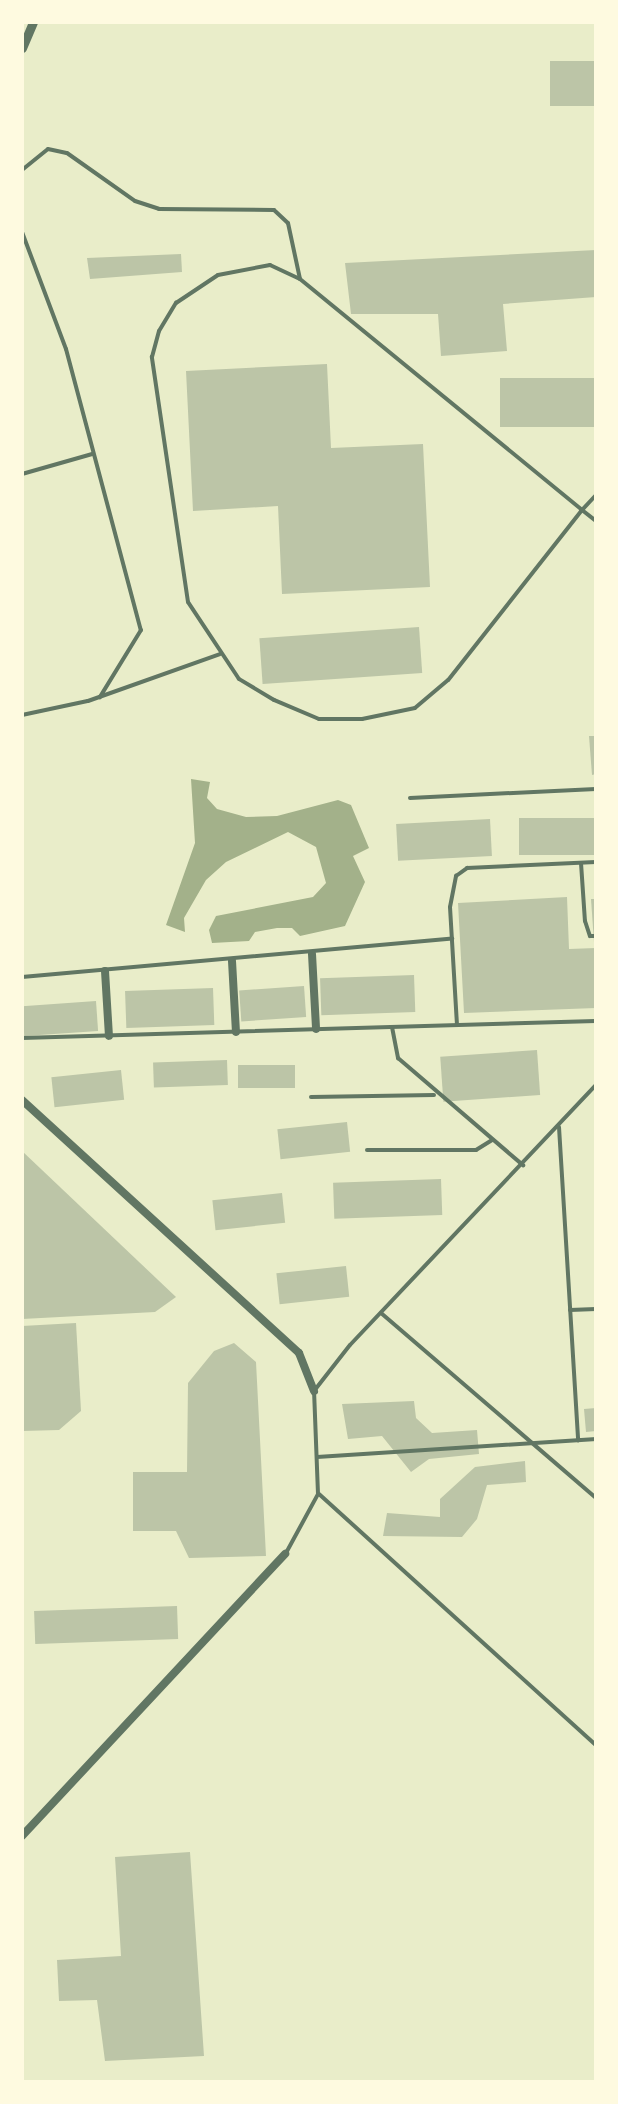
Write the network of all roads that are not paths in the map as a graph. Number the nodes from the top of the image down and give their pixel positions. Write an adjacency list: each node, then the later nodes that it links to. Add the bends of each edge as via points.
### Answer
1 (33, 22): 2 (street)
2 (22, 48)
3 (22, 170): 5 (lane, via 48,149 67,153 135,201 159,209 274,210 288,223)
4 (22, 232): 6 (lane, via 66,349)
5 (300, 279): 9 (lane); 11 (lane, via 270,265 218,275 176,303 159,331 152,357 188,602)
6 (92, 454): 7 (lane); 12 (lane, via 141,630)
7 (22, 474)
8 (596, 495): 9 (lane)
9 (582, 510): 10 (lane); 11 (lane, via 448,680 415,708 362,719 319,719 239,679)
10 (596, 521)
11 (220, 654): 12 (lane)
12 (100, 697): 13 (lane)
13 (22, 715)
14 (596, 789): 15 (lane)
15 (410, 798)
16 (596, 862): 17 (lane)
17 (581, 863): 18 (lane, via 585,921 590,936); 19 (lane, via 467,868 456,876 450,907)
18 (596, 936)
19 (452, 939): 20 (lane, via 342,945); 25 (lane)
20 (312, 954): 21 (lane); 27 (street)
21 (232, 961): 22 (lane); 28 (street)
22 (105, 971): 23 (lane); 29 (street)
23 (22, 977)
24 (596, 1021): 25 (lane)
25 (457, 1025): 26 (lane)
26 (392, 1027): 27 (lane); 32 (lane, via 398,1058)
27 (316, 1029): 28 (lane)
28 (236, 1032): 29 (lane)
29 (109, 1036): 30 (lane)
30 (22, 1038)
31 (596, 1085): 35 (lane)
32 (436, 1095): 33 (lane); 36 (lane)
33 (311, 1097)
34 (22, 1100): 42 (street, via 299,1353)
35 (559, 1126): 38 (lane); 40 (lane)
36 (492, 1140): 37 (lane, via 476,1150); 38 (lane)
37 (367, 1150)
38 (523, 1165): 41 (lane)
39 (596, 1309): 40 (lane)
40 (570, 1310): 44 (lane)
41 (381, 1313): 42 (lane); 45 (lane)
42 (314, 1391): 46 (lane)
43 (596, 1439): 44 (lane)
44 (578, 1440): 45 (lane)
45 (535, 1443): 46 (lane); 48 (lane)
46 (317, 1457): 47 (lane)
47 (318, 1494): 49 (lane); 50 (lane)
48 (596, 1498)
49 (285, 1554): 51 (street)
50 (596, 1745)
51 (22, 1836)

